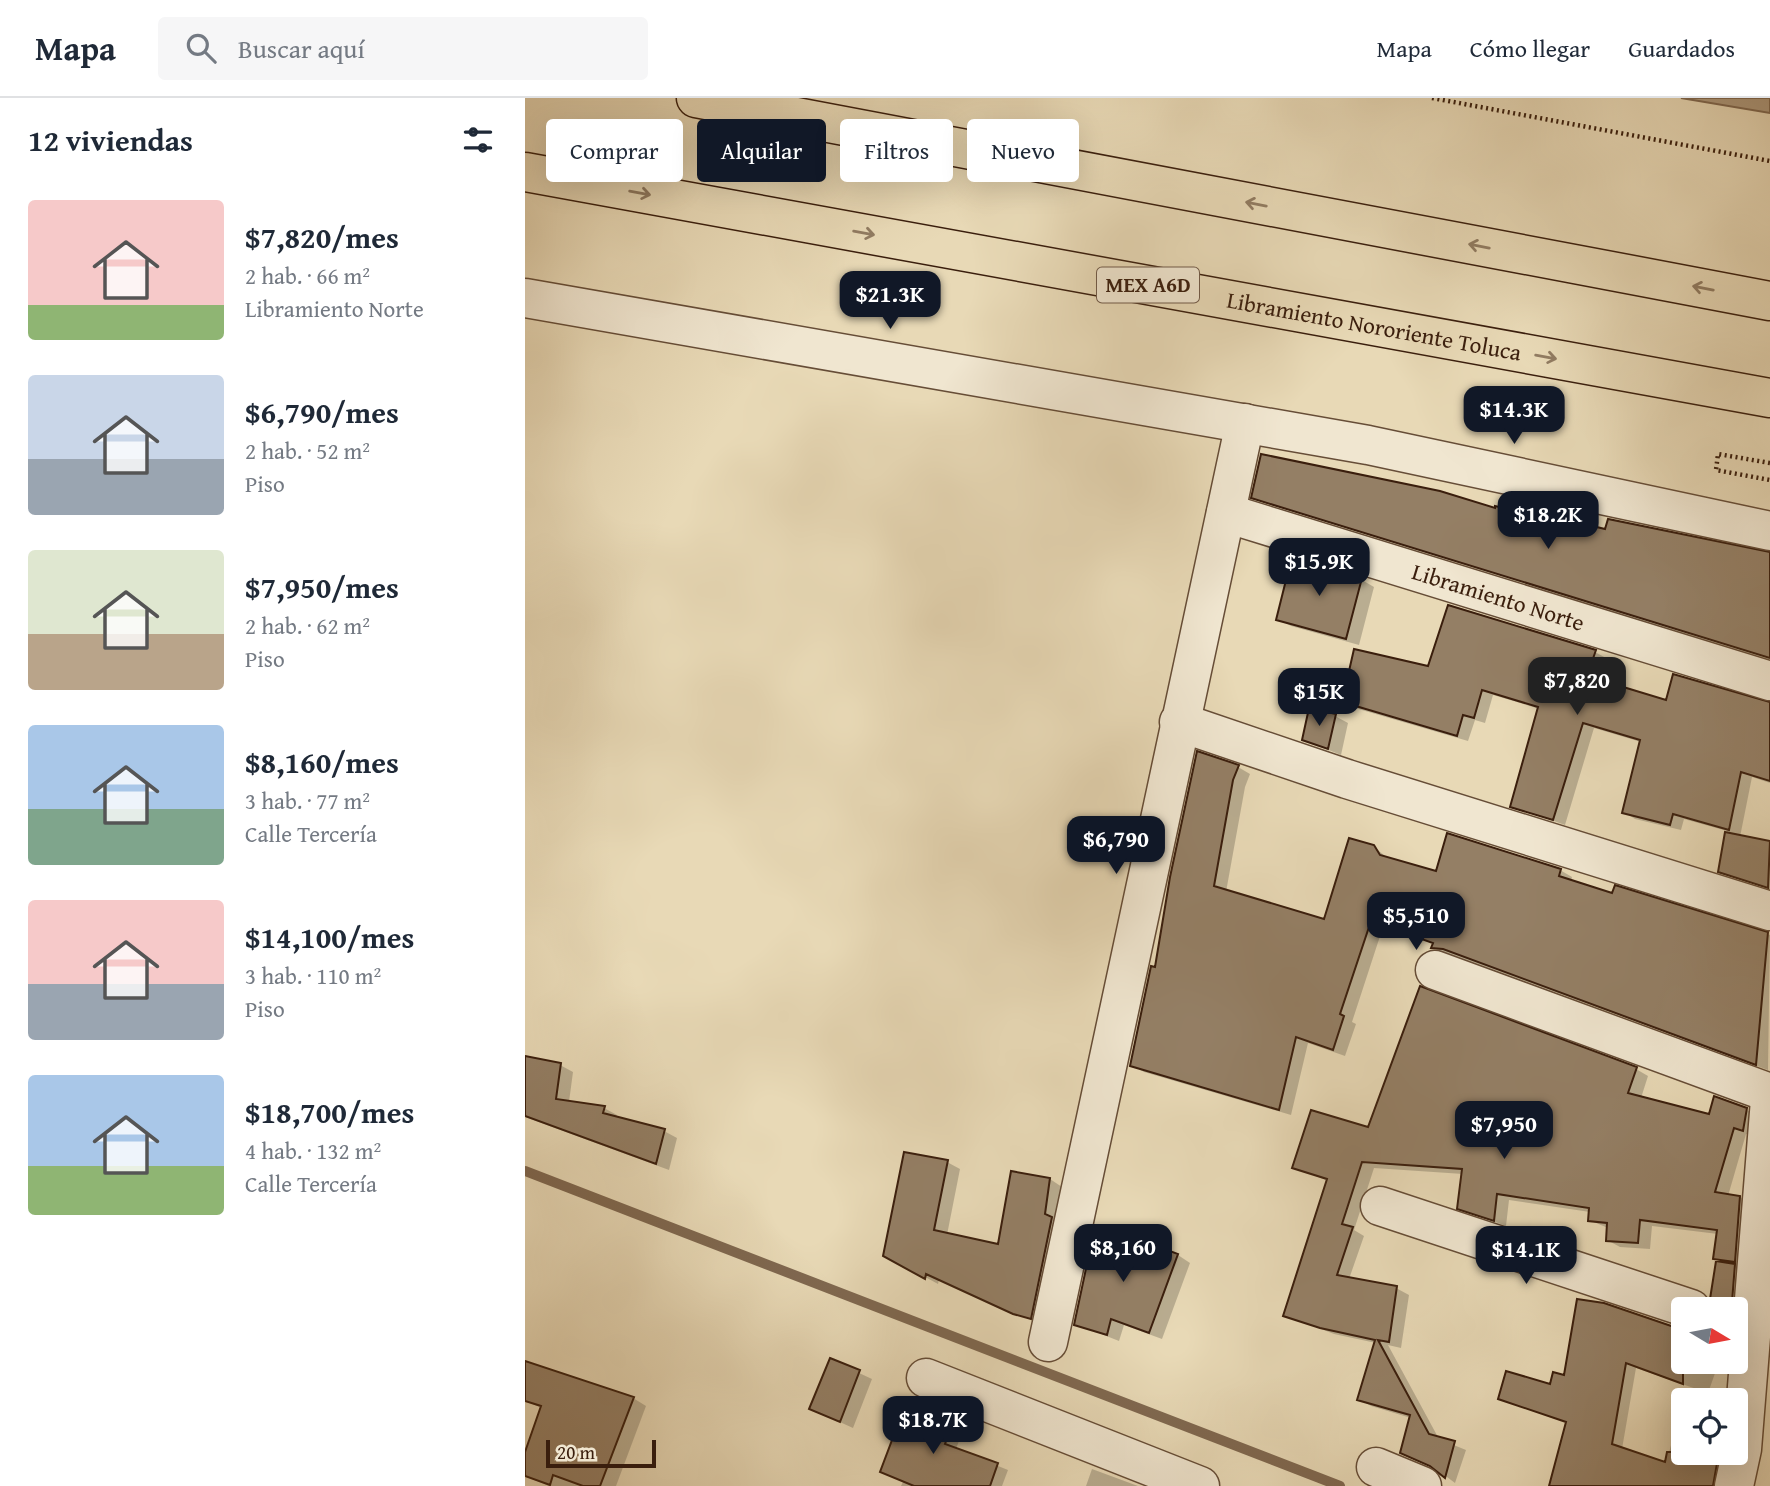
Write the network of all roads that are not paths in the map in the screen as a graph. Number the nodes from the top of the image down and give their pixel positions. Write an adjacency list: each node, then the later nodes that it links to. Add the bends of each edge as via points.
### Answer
1 (696, 98): 4 (highway, one-way to 1)
2 (525, 172): 5 (highway, Libramiento Nororiente Toluca / MEX A6D, one-way to 5)
3 (525, 298): 6 (street)
4 (1770, 301)
5 (1770, 398)
6 (1245, 424): 7 (street); 8 (street, via 1368,445)
7 (1226, 513): 9 (street, Libramiento Norte); 10 (street)
8 (1770, 531)
9 (1770, 681)
10 (1179, 722): 11 (street); 18 (street)
11 (1770, 911)
12 (1435, 970): 13 (street)
13 (1770, 1093)
14 (1770, 1100): 16 (street)
15 (1380, 1206): 17 (street)
16 (1747, 1297)
17 (1671, 1302)
18 (1048, 1342)
19 (1743, 1374): 24 (street, via 1742,1449)
20 (926, 1378): 22 (street)
21 (1376, 1467): 23 (street)
22 (1200, 1486)
23 (1422, 1486)
24 (1734, 1486)

